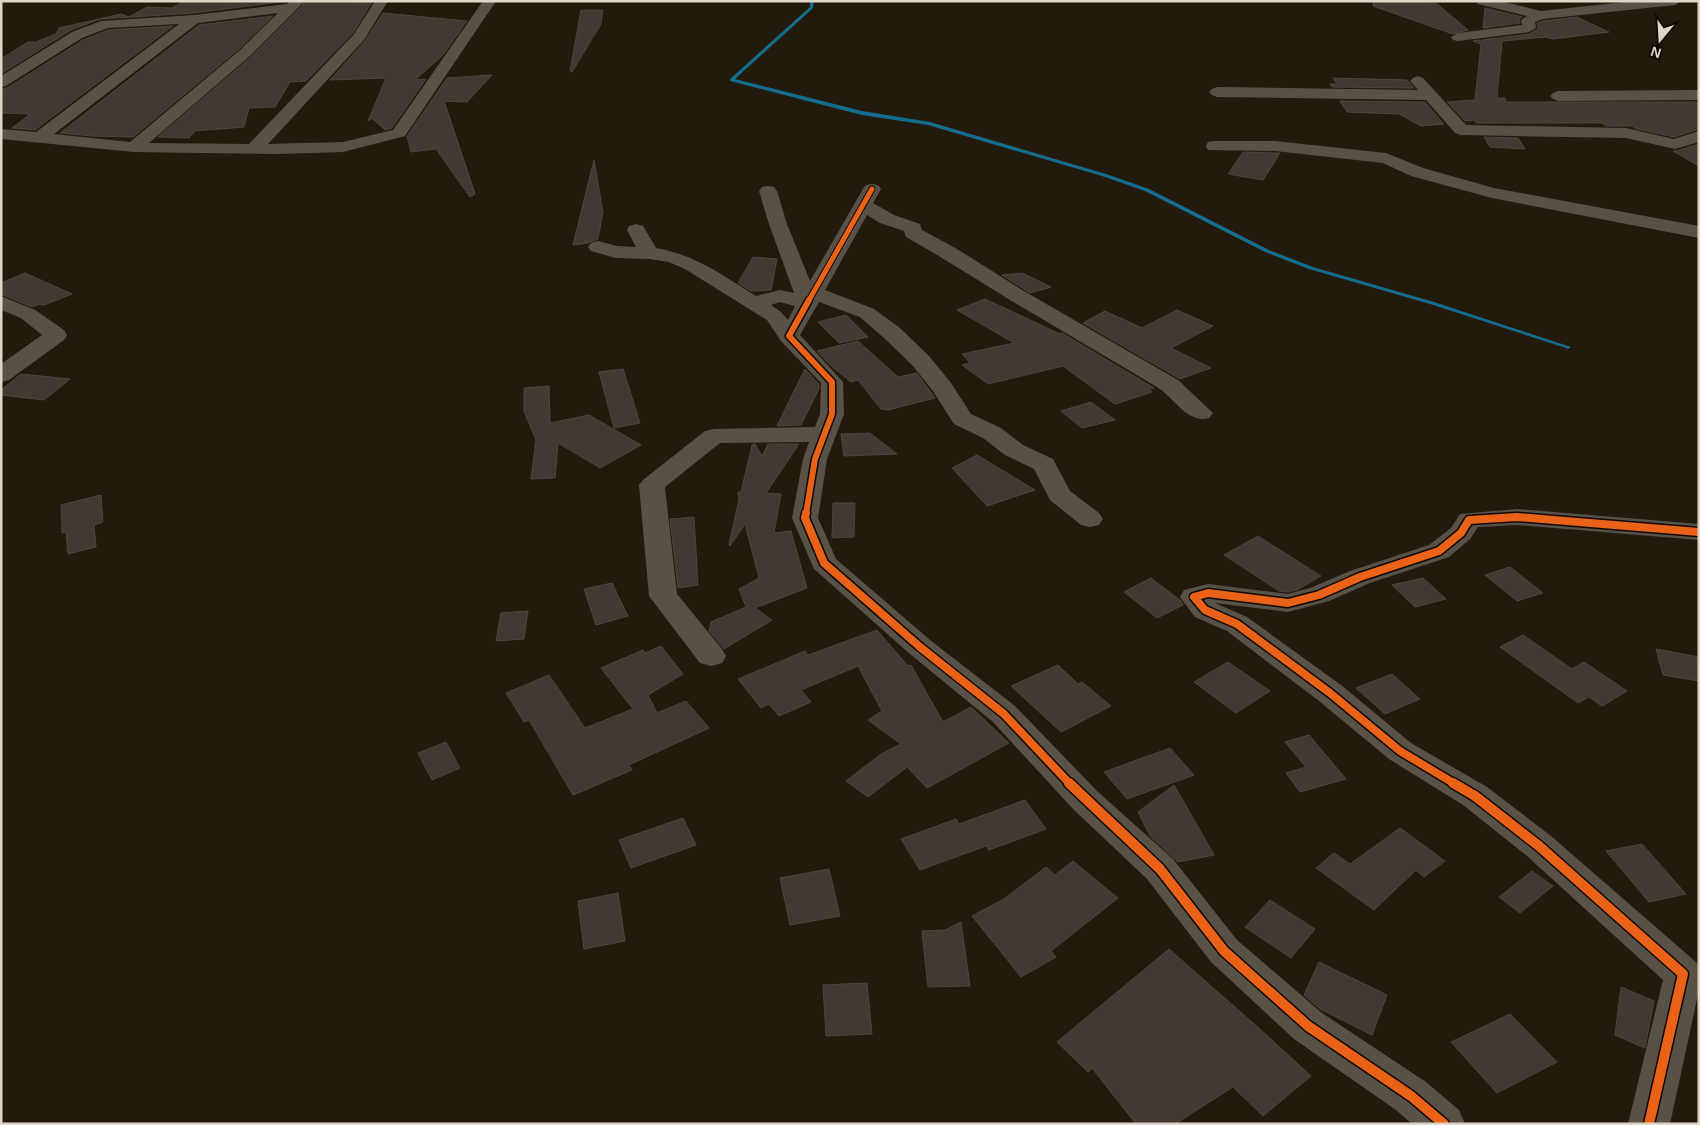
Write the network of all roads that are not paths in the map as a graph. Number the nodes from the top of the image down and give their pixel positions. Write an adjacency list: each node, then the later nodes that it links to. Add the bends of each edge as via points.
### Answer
1 (382, 1): 20 (street, via 359,37)
2 (490, 1): 20 (street, via 399,133 343,147)
3 (1483, 1): 6 (street)
4 (1675, 1): 6 (street)
5 (294, 5): 7 (street); 19 (street, via 245,53)
6 (1541, 15): 8 (street, via 1528,20 1529,28)
7 (194, 19): 10 (street, via 106,24 77,35); 17 (street)
8 (1458, 37)
9 (1418, 81): 13 (street)
10 (1, 83)
11 (1217, 92): 13 (street)
12 (1699, 95): 14 (street)
13 (1431, 96): 16 (street, via 1461,130 1626,133 1675,144)
14 (1558, 96)
15 (1, 134): 17 (street)
16 (1699, 136)
17 (39, 138): 19 (street)
18 (1214, 146): 23 (street, via 1275,146 1386,158 1416,172 1492,193)
19 (134, 147): 20 (street)
20 (254, 149)
21 (768, 191): 26 (street, via 778,224)
22 (636, 230): 25 (street)
23 (1699, 232)
24 (598, 247): 25 (street, via 616,252)
25 (649, 253): 28 (street, via 674,256)
26 (811, 298): 28 (street, via 780,296); 29 (street); 31 (street, via 868,198 887,219 913,228 913,234 1170,385); 33 (street, via 866,313 892,333 943,388 962,418 1044,464 1059,495)
27 (1, 302): 30 (street, via 28,314 56,335)
28 (754, 303): 29 (street, via 774,316)
29 (789, 336): 32 (street, via 832,382 832,414)
30 (1, 375)
31 (1201, 413)
32 (825, 434): 35 (street, via 714,436 652,485 663,596); 36 (street, via 815,459 805,518 824,564 1004,714 1085,800 1160,869 1224,951 1308,1026 1411,1096)
33 (1090, 519)
34 (1699, 532): 37 (street, via 1517,517 1468,520 1461,533 1439,551 1360,577 1319,595 1288,603 1208,593 1194,598 1205,610 1237,624 1330,693 1400,751 1475,796 1539,846 1683,974)
35 (711, 656)
36 (1444, 1124)
37 (1649, 1124)

